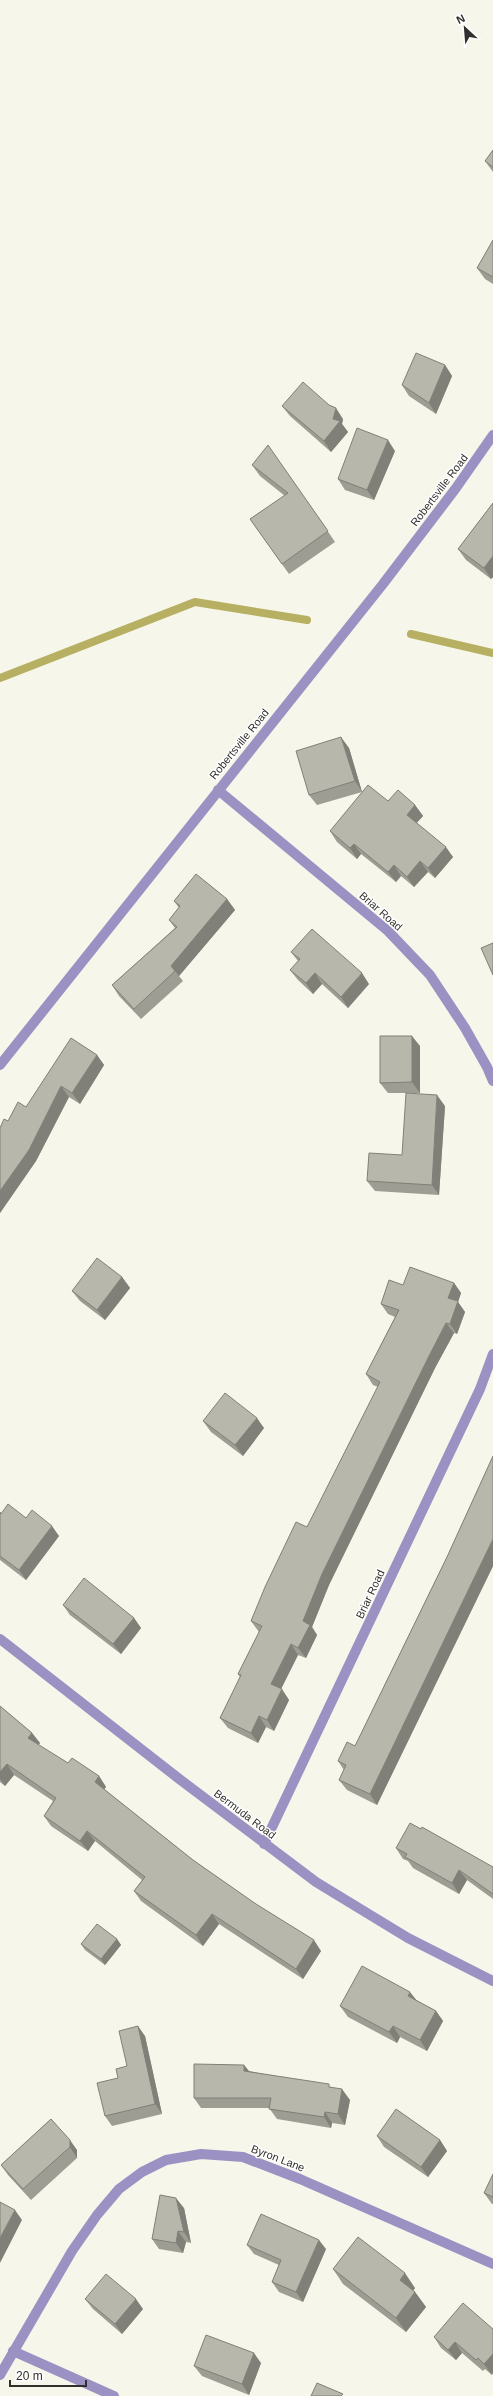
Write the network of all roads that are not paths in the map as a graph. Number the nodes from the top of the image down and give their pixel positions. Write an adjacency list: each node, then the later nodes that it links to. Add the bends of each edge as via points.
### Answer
1 (493, 435): 2 (street, Robertsville Road, via 383,584)
2 (218, 790): 3 (street, Robertsville Road); 4 (street, Briar Road, via 388,932 430,975)
3 (0, 1065)
4 (490, 1065): 5 (street, Briar Road)
5 (493, 1081)
6 (493, 1354): 8 (street, Briar Road, via 480,1389)
7 (0, 1639): 8 (street, Bermuda Road)
8 (264, 1844): 9 (street, Bermuda Road, via 316,1882 408,1938)
9 (493, 1981)
10 (493, 2264): 11 (street, Byron Lane, via 300,2178 243,2157 201,2154 173,2158 142,2172 125,2184 96,2215)
11 (13, 2351): 12 (street, Byron Lane); 13 (street)
12 (0, 2375)
13 (114, 2396)

